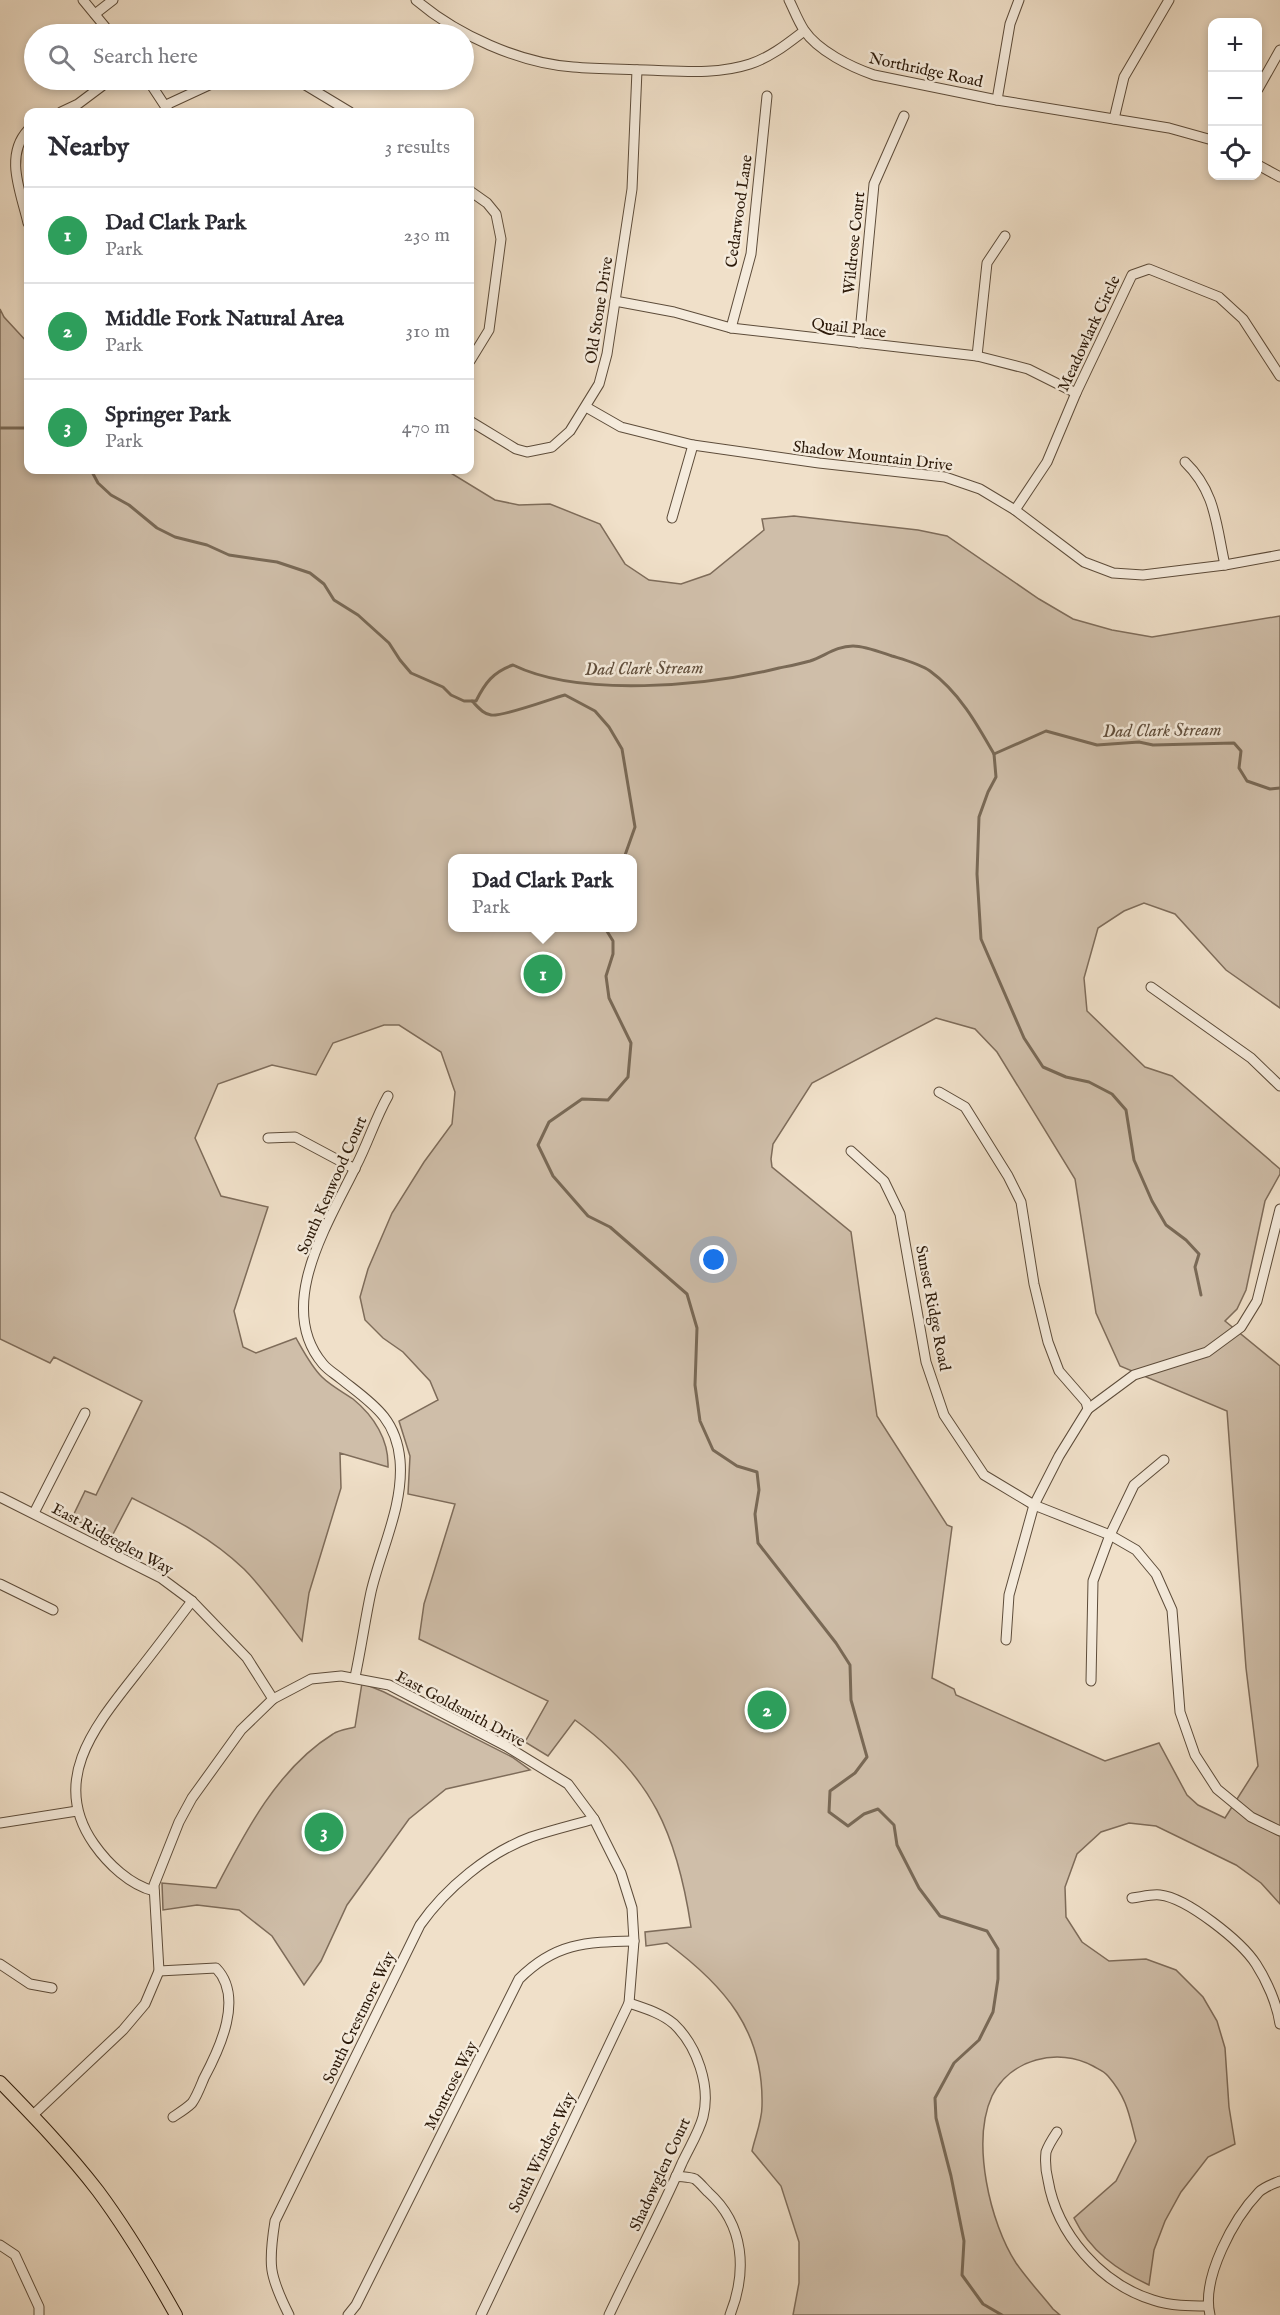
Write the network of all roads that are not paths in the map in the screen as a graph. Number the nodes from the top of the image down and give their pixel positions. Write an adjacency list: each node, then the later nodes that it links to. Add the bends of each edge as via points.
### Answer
1 (83, 0): 7 (street)
2 (113, 0): 7 (street)
3 (789, 0): 10 (street)
4 (1019, 0): 20 (street, via 1010,24)
5 (1169, 0): 26 (street, via 1124,77)
6 (419, 1): 9 (street)
7 (95, 14): 8 (street)
8 (103, 24)
9 (451, 24)
10 (804, 31): 13 (street, via 766,57 732,68 696,72); 20 (street, Northridge Road, via 854,68 902,82)
11 (474, 38): 13 (street, via 526,58 571,67)
12 (1280, 50): 14 (street)
13 (637, 70): 34 (street, Old Stone Drive, via 632,189)
14 (1262, 81)
15 (97, 90): 21 (street)
16 (155, 90): 22 (street)
17 (202, 90): 23 (street)
18 (314, 90): 24 (street)
19 (767, 96): 35 (street, Cedarwood Lane, via 751,254)
20 (997, 100): 26 (street, Northridge Road)
21 (70, 108)
22 (167, 108)
23 (170, 108)
24 (343, 108)
25 (904, 116): 36 (street, Wildrose Court, via 874,184)
26 (1114, 119): 28 (street, Northridge Road)
27 (24, 137): 32 (street, via 15,153)
28 (1208, 139)
29 (1262, 168): 30 (street)
30 (1280, 177)
31 (474, 194): 37 (street, via 496,214 501,239 489,330)
32 (24, 205)
33 (1005, 236): 38 (street, via 987,263)
34 (615, 301): 35 (street, Quail Place); 41 (street, Old Stone Drive, via 604,371)
35 (731, 328): 36 (street, Quail Place)
36 (859, 343): 38 (street, Quail Place)
37 (474, 355)
38 (977, 356): 40 (street, Quail Place, via 1028,369)
39 (1280, 376): 40 (street, Meadowlark Circle, via 1244,319 1220,297 1149,269 1132,275)
40 (1076, 393): 45 (street, Meadowlark Circle, via 1047,462)
41 (586, 407): 42 (street, Old Stone Drive, via 561,441 538,451 516,449); 43 (street, Shadow Mountain Drive, via 621,427)
42 (474, 423)
43 (693, 446): 45 (street, Shadow Mountain Drive, via 945,477 980,489); 46 (street)
44 (1185, 462): 48 (street, via 1199,476 1212,501)
45 (1015, 510): 48 (street, Shadow Mountain Drive, via 1084,562 1113,573 1143,575)
46 (672, 518)
47 (1280, 555): 48 (street, Shadow Mountain Drive)
48 (1225, 565)
49 (1151, 987): 50 (street, via 1251,1058)
50 (1280, 1086)
51 (939, 1092): 57 (street, via 965,1107 1021,1202 1048,1342 1059,1371)
52 (388, 1096): 55 (street, South Kenwood Court)
53 (268, 1138): 55 (street, via 295,1137)
54 (851, 1151): 61 (street, Sunset Ridge Road, via 884,1181 900,1214 926,1362 944,1415 984,1475)
55 (355, 1169): 69 (street, South Kenwood Court, via 315,1248 303,1313 308,1339 323,1365 379,1410 393,1429 400,1460 397,1503 371,1592)
56 (1280, 1209): 57 (street, via 1257,1301 1240,1327 1207,1352 1134,1375)
57 (1088, 1409): 61 (street)
58 (85, 1413): 63 (street)
59 (1164, 1460): 64 (street, via 1134,1485)
60 (2, 1498): 62 (street); 63 (street, East Ridgeglen Way)
61 (1034, 1505): 64 (street, Sunset Ridge Road); 68 (street, via 1009,1594)
62 (0, 1509)
63 (34, 1513): 66 (street, East Ridgeglen Way, via 161,1578)
64 (1110, 1535): 70 (street, via 1093,1581); 75 (street, Sunset Ridge Road, via 1136,1550 1156,1574 1172,1610 1180,1712 1195,1755 1217,1789 1251,1817)
65 (0, 1584): 67 (street)
66 (192, 1601): 71 (street, East Ridgeglen Way, via 247,1658); 72 (street, via 99,1722 77,1768)
67 (53, 1610)
68 (1006, 1641)
69 (355, 1677): 71 (street, East Goldsmith Drive, via 311,1679); 73 (street, East Goldsmith Drive, via 389,1685 526,1758 568,1784)
70 (1092, 1681)
71 (273, 1699): 76 (street, East Goldsmith Drive, via 241,1730 192,1798)
72 (77, 1811): 74 (street); 76 (street, via 100,1853 132,1881)
73 (594, 1819): 78 (street, East Goldsmith Drive, via 621,1873 632,1908); 94 (street, South Crestmore Way, via 530,1838 482,1863 447,1891 420,1925 275,2221 270,2256 274,2286)
74 (0, 1823)
75 (1280, 1831)
76 (154, 1891): 80 (street, East Goldsmith Drive)
77 (1132, 1898): 83 (street, via 1161,1895 1198,1911 1230,1936 1256,1964 1278,2010)
78 (634, 1941): 82 (street, East Goldsmith Drive); 95 (street, Montrose Way, via 591,1942 560,1949 534,1964 519,1979)
79 (0, 1964): 81 (street, via 30,1984)
80 (159, 1971): 85 (street, East Goldsmith Drive, via 146,2004 123,2031); 86 (street, via 216,1968 225,1977 228,1995 228,2016 215,2056 192,2103)
81 (52, 1988)
82 (629, 2003): 88 (street, Shadowglen Court, via 651,2010 673,2024 690,2044 700,2069 705,2089 703,2116); 96 (street, South Windsor Way)
83 (1280, 2024)
84 (0, 2082): 85 (main road)
85 (33, 2115): 93 (main road, via 97,2190)
86 (173, 2117)
87 (1057, 2132): 91 (street, via 1046,2152 1050,2194 1071,2237 1086,2256 1130,2290 1153,2300)
88 (676, 2176): 97 (street, Shadowglen Court); 98 (street, via 694,2179 718,2201 732,2223 739,2246 741,2277)
89 (1280, 2181): 91 (street, via 1261,2190 1232,2226 1215,2268)
90 (0, 2245): 92 (street, via 15,2255)
91 (1209, 2311)
92 (39, 2315)
93 (176, 2315)
94 (289, 2315)
95 (348, 2315)
96 (481, 2315)
97 (609, 2315)
98 (730, 2315)

